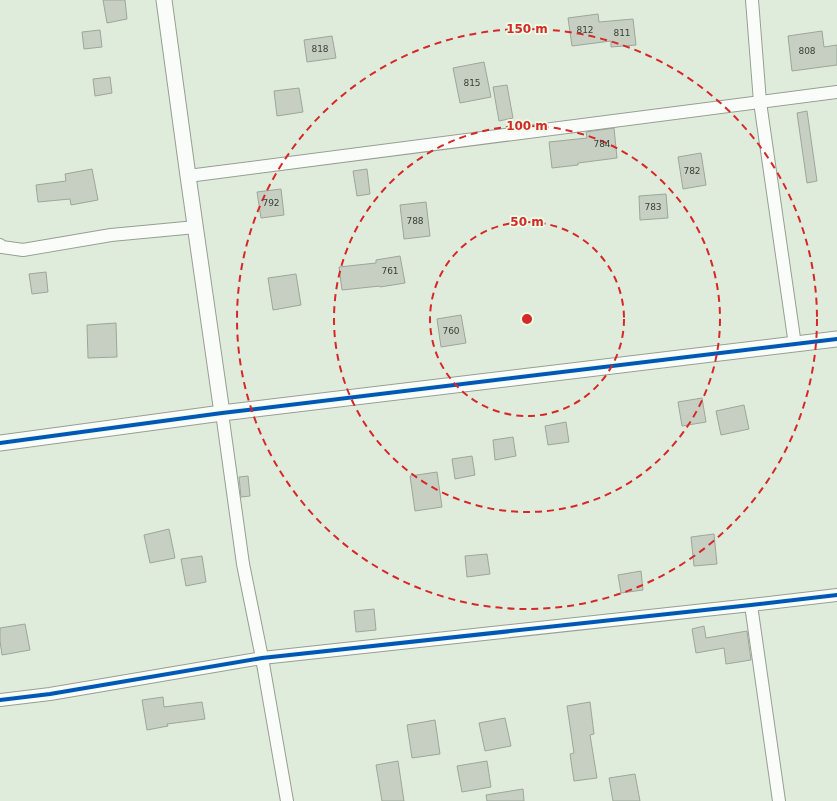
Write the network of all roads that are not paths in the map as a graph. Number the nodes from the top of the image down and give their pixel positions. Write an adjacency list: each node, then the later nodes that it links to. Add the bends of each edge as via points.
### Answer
1 (164, 0): 5 (street)
2 (752, 0): 4 (street)
3 (837, 92): 4 (street)
4 (760, 102): 5 (street); 9 (street)
5 (188, 176): 6 (street)
6 (196, 227): 7 (street, via 111,236 23,250); 10 (street)
7 (0, 245)
8 (837, 339): 9 (street)
9 (794, 345): 10 (street)
10 (222, 414): 11 (street); 14 (street, via 244,564)
11 (0, 443)
12 (837, 595): 13 (street)
13 (751, 606): 14 (street); 17 (street)
14 (262, 658): 15 (street); 16 (street)
15 (0, 700)
16 (287, 801)
17 (779, 801)

